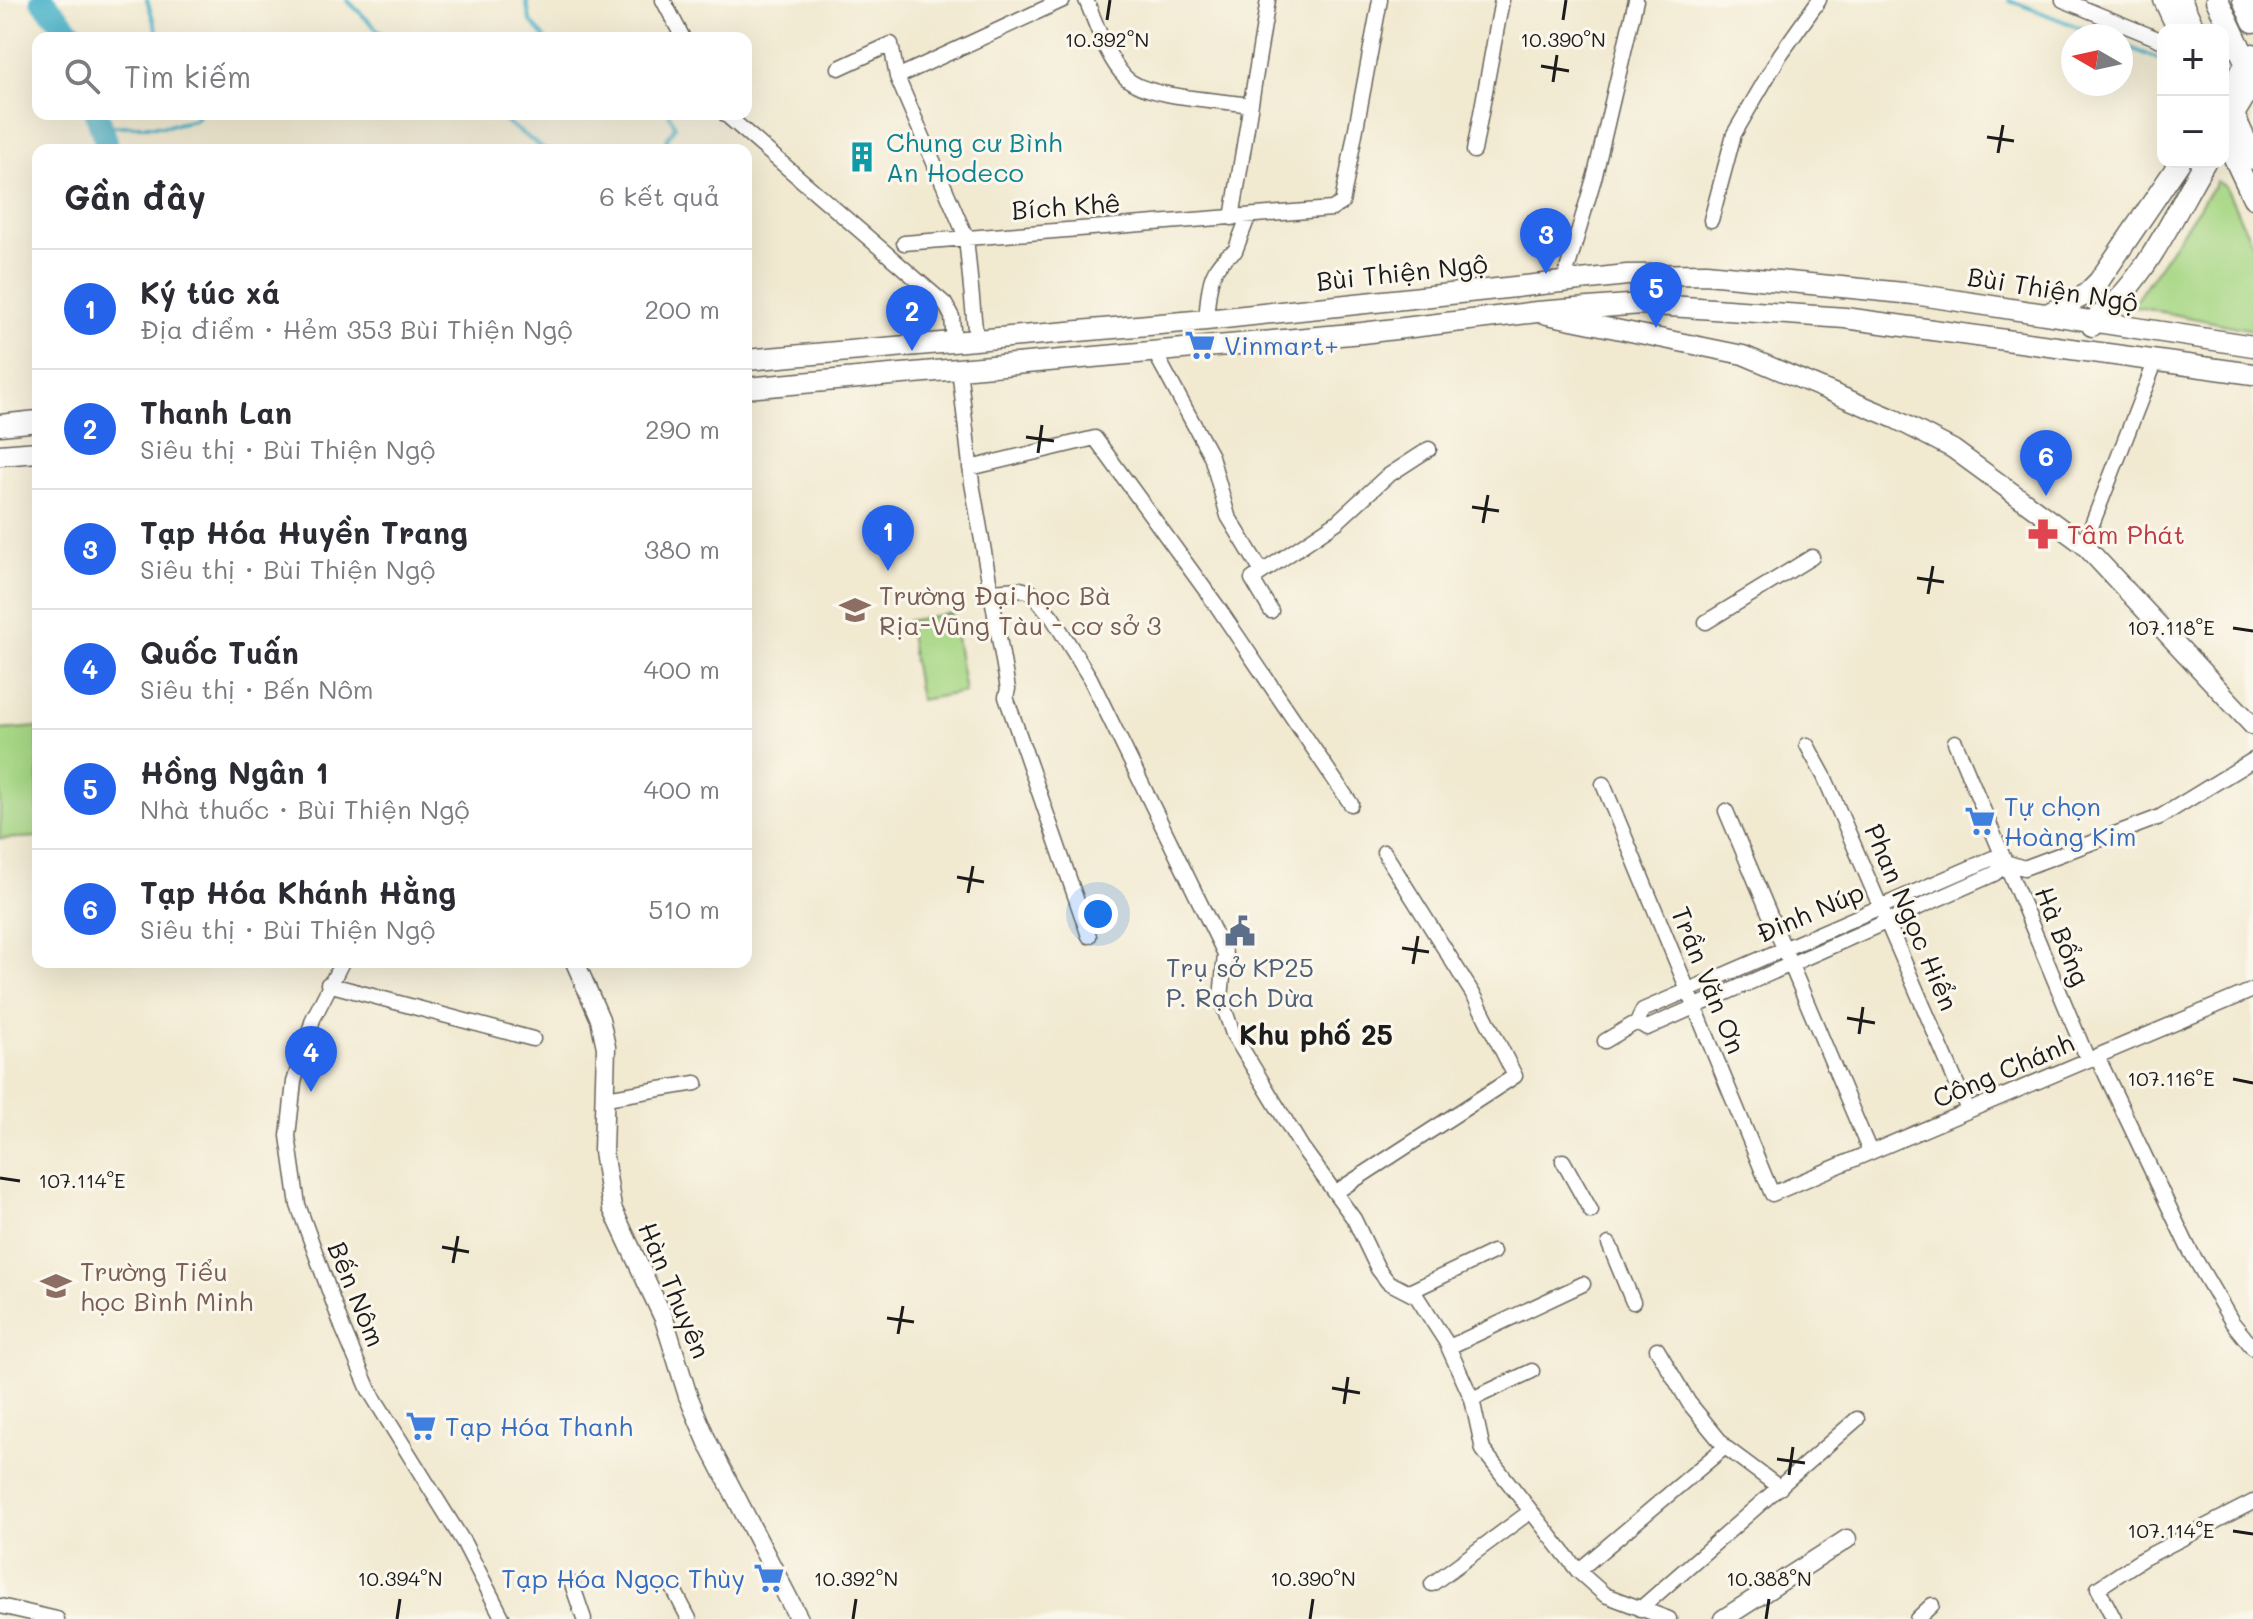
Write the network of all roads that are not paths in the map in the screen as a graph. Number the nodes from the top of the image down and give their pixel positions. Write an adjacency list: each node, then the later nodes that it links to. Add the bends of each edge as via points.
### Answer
1 (663, 0): 17 (street)
2 (1063, 0): 21 (street)
3 (1086, 0): 22 (street, via 1115,64 1128,80 1144,89)
4 (1268, 0): 22 (street)
5 (1380, 0): 32 (street, Bích Khê, via 1342,203 1332,209)
6 (1502, 0): 27 (street)
7 (1636, 0): 37 (street)
8 (1819, 0): 34 (street, via 1734,134)
9 (2063, 0): 18 (street)
10 (2164, 0): 15 (main road)
11 (2180, 0): 16 (main road)
12 (2217, 0): 20 (main road)
13 (2243, 0): 14 (main road)
14 (2253, 22)
15 (2175, 24)
16 (2191, 24)
17 (680, 32)
18 (2157, 39)
19 (839, 68): 21 (street, via 891,44)
20 (2252, 69): 23 (main road)
21 (897, 77): 35 (street)
22 (1250, 105): 33 (street)
23 (2229, 106)
24 (2229, 119): 28 (main road)
25 (732, 120): 43 (street, via 945,304)
26 (2229, 124): 31 (main road)
27 (1474, 151)
28 (2253, 158)
29 (2176, 168): 39 (main road, via 2099,281 2085,295)
30 (2201, 168): 41 (main road, via 2134,280)
31 (2253, 198)
32 (1248, 217): 33 (street, Bích Khê); 40 (street, via 1235,251 1211,275)
33 (1232, 218): 35 (street, Bích Khê)
34 (1711, 220)
35 (966, 237): 36 (street, Bích Khê); 42 (street)
36 (904, 243)
37 (1564, 280): 39 (main road, Bùi Thiện Ngộ, via 1706,274); 40 (main road, Bùi Thiện Ngộ)
38 (1537, 312): 44 (main road, Bùi Thiện Ngộ, via 1641,304 1737,309); 47 (main road, Bùi Thiện Ngộ); 59 (street, Bùi Thiện Ngộ, via 1717,347 1778,367 1953,449)
39 (2049, 313): 41 (main road, Bùi Thiện Ngộ); 44 (main road)
40 (1206, 320): 42 (main road, Bùi Thiện Ngộ)
41 (2093, 320): 45 (main road, Bùi Thiện Ngộ); 46 (main road)
42 (976, 339): 43 (main road, Bùi Thiện Ngộ); 50 (main road)
43 (954, 342): 48 (main road, Bùi Thiện Ngộ)
44 (2045, 343): 46 (main road, Bùi Thiện Ngộ)
45 (2253, 346)
46 (2089, 350): 49 (main road, Bùi Thiện Ngộ)
47 (1154, 351): 50 (main road, Bùi Thiện Ngộ); 61 (street, via 1211,456 1228,516)
48 (752, 359)
49 (2156, 360): 51 (main road, Bùi Thiện Ngộ); 59 (street)
50 (970, 367): 52 (main road, Bùi Thiện Ngộ); 58 (street)
51 (2253, 374)
52 (752, 387)
53 (32, 422): 54 (main road)
54 (0, 425)
55 (1429, 449): 61 (street, via 1386,477 1337,522)
56 (32, 452): 57 (main road)
57 (0, 455)
58 (970, 468): 62 (street); 70 (street, via 1095,438)
59 (2084, 545): 65 (street, Bùi Thiện Ngộ)
60 (1812, 557): 64 (street)
61 (1262, 572): 63 (street, via 1252,579)
62 (990, 591): 76 (street, via 1011,717); 94 (street, via 1031,592 1082,663 1225,954 1221,999 1233,1034 1301,1146)
63 (1271, 611)
64 (1706, 622)
65 (2253, 725)
66 (1955, 742): 73 (street, Hà Bổng)
67 (1807, 745): 74 (street, Phan Ngọc Hiển)
68 (2253, 760): 73 (street, Đinh Núp, via 2220,777 2176,811 2024,868)
69 (1603, 784): 82 (street, Trần Văn Ơn)
70 (1351, 804)
71 (1726, 811): 77 (street)
72 (1384, 852): 94 (street, via 1476,999 1515,1076)
73 (2008, 863): 74 (street, Đinh Núp, via 1993,858); 75 (street, Đinh Núp); 88 (street, Hà Bổng)
74 (1882, 909): 75 (street, Phan Ngọc Hiển); 77 (street, Đinh Núp)
75 (1889, 922): 78 (street, Đinh Núp); 91 (street, Phan Ngọc Hiển)
76 (1089, 936)
77 (1785, 949): 78 (street); 82 (street, Đinh Núp)
78 (1792, 963): 84 (street, Đinh Núp); 92 (street)
79 (338, 968): 81 (street, Bến Nôm)
80 (578, 968): 90 (street, Hàn Thuyên, via 600,1019)
81 (328, 984): 86 (street); 121 (street, Bến Nôm, via 313,1019 290,1107 290,1171 298,1205 369,1390 464,1543)
82 (1688, 990): 84 (street, Trần Văn Ơn); 85 (street, Đinh Núp, via 1643,1010)
83 (2253, 990): 88 (street, Công Chánh)
84 (1694, 1007): 85 (street, Đinh Núp, via 1647,1028); 95 (street, Trần Văn Ơn)
85 (1637, 1022): 87 (street, Đinh Núp)
86 (533, 1039)
87 (1605, 1041)
88 (2093, 1058): 91 (street, Công Chánh); 103 (street, Hà Bổng, via 2188,1247)
89 (696, 1083): 90 (street)
90 (606, 1098): 124 (street, Hàn Thuyên, via 603,1151 612,1208 664,1319 708,1443)
91 (1968, 1110): 92 (street, Công Chánh)
92 (1870, 1152): 95 (street, Công Chánh)
93 (1563, 1161): 96 (street)
94 (1336, 1192): 100 (street, via 1383,1275)
95 (1772, 1194)
96 (1591, 1211)
97 (1609, 1244): 101 (street)
98 (1493, 1252): 100 (street)
99 (1583, 1284): 102 (street)
100 (1409, 1292): 102 (street)
101 (1633, 1302)
102 (1449, 1347): 106 (street)
103 (2253, 1348)
104 (1657, 1349): 108 (street, via 1689,1403)
105 (1532, 1371): 106 (street)
106 (1472, 1399): 111 (street, via 1483,1450)
107 (1857, 1419): 109 (street)
108 (1725, 1447): 109 (street); 113 (street)
109 (1780, 1488): 119 (street)
110 (2253, 1502): 128 (street, via 2098,1588)
111 (1531, 1511): 113 (street); 115 (street)
112 (1847, 1539): 126 (street)
113 (1578, 1571): 119 (street, via 1605,1595)
114 (572, 1584): 122 (street)
115 (1432, 1584)
116 (673, 1588): 123 (street)
117 (1932, 1605): 127 (street)
118 (0, 1606): 120 (street)
119 (1640, 1609): 125 (street)
120 (57, 1619)
121 (503, 1619)
122 (584, 1619)
123 (689, 1619)
124 (799, 1619)
125 (1669, 1619)
126 (1723, 1619)
127 (1917, 1619)
128 (2114, 1619)

